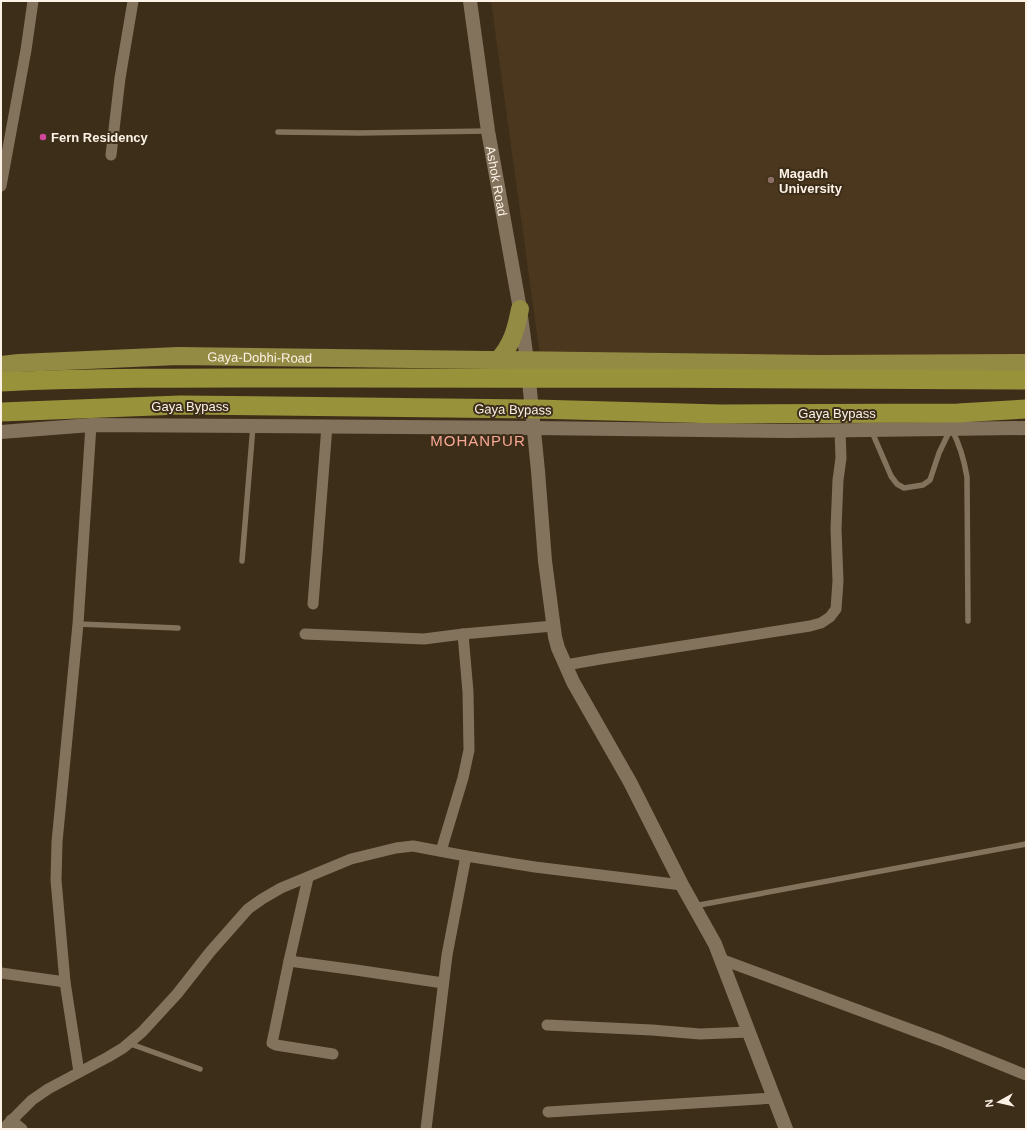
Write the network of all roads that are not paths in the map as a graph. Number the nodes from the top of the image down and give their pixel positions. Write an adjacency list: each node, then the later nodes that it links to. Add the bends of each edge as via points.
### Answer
1 (33, 1): 7 (street)
2 (133, 1): 6 (street)
3 (470, 1): 4 (street, Ashok Road)
4 (488, 131): 5 (lane); 8 (street, Ashok Road)
5 (278, 132)
6 (111, 155)
7 (1, 186)
8 (520, 310): 9 (main road, via 510,343); 10 (street, Ashok Road)
9 (498, 360): 10 (main road, Gaya-Dobhi-Road); 12 (main road, Gaya-Dobhi-Road, via 178,356)
10 (523, 361): 11 (main road, Gaya-Dobhi-Road); 20 (street, Ashok Road)
11 (1026, 363)
12 (1, 365)
13 (1026, 380): 14 (highway, via 431,377)
14 (1, 382)
15 (1026, 409): 16 (highway, Gaya Bypass, via 958,413 721,414 180,404)
16 (1, 412)
17 (91, 425): 18 (street); 25 (street); 29 (street)
18 (253, 426): 19 (street); 26 (lane)
19 (327, 426): 20 (street); 27 (street)
20 (534, 428): 24 (street); 30 (street, Ashok Road)
21 (951, 428): 22 (street); 23 (street); 23 (lane, via 930,480 904,488 891,476); 28 (lane, via 961,449 967,477)
22 (1026, 428)
23 (872, 430): 24 (street)
24 (840, 431): 34 (street, via 841,458 836,529 838,595 836,609 830,617 810,626)
25 (1, 432)
26 (242, 561)
27 (313, 604)
28 (968, 621)
29 (78, 624): 31 (lane); 44 (street, via 57,842 56,880)
30 (553, 626): 33 (street); 34 (street, Ashok Road, via 558,648)
31 (178, 628)
32 (305, 634): 33 (street, via 419,639)
33 (463, 634): 36 (street, via 469,750)
34 (566, 665): 39 (street, Ashok Road, via 573,682 630,782)
35 (1026, 844): 40 (lane)
36 (442, 851): 37 (street); 38 (street, via 413,846 396,848 351,858)
37 (466, 856): 39 (street); 45 (street)
38 (308, 878): 42 (street); 48 (street, via 281,888 248,909 214,946 160,1014)
39 (682, 885): 40 (street, Ashok Road)
40 (694, 906): 41 (street, Ashok Road)
41 (723, 960): 47 (street, Ashok Road); 52 (street, via 942,1041)
42 (289, 961): 45 (street); 49 (street, via 272,1038 273,1044)
43 (1, 973): 44 (street)
44 (65, 982): 51 (street)
45 (443, 983): 58 (street)
46 (547, 1025): 47 (street, via 700,1034)
47 (749, 1032): 53 (street, Ashok Road)
48 (128, 1043): 50 (lane); 51 (street)
49 (333, 1054)
50 (200, 1069)
51 (79, 1072): 55 (street, via 32,1100)
52 (1026, 1076)
53 (774, 1098): 54 (street); 59 (street, Ashok Road)
54 (548, 1112)
55 (11, 1120): 56 (street); 57 (street)
56 (3, 1129)
57 (22, 1129)
58 (426, 1129)
59 (786, 1129)

